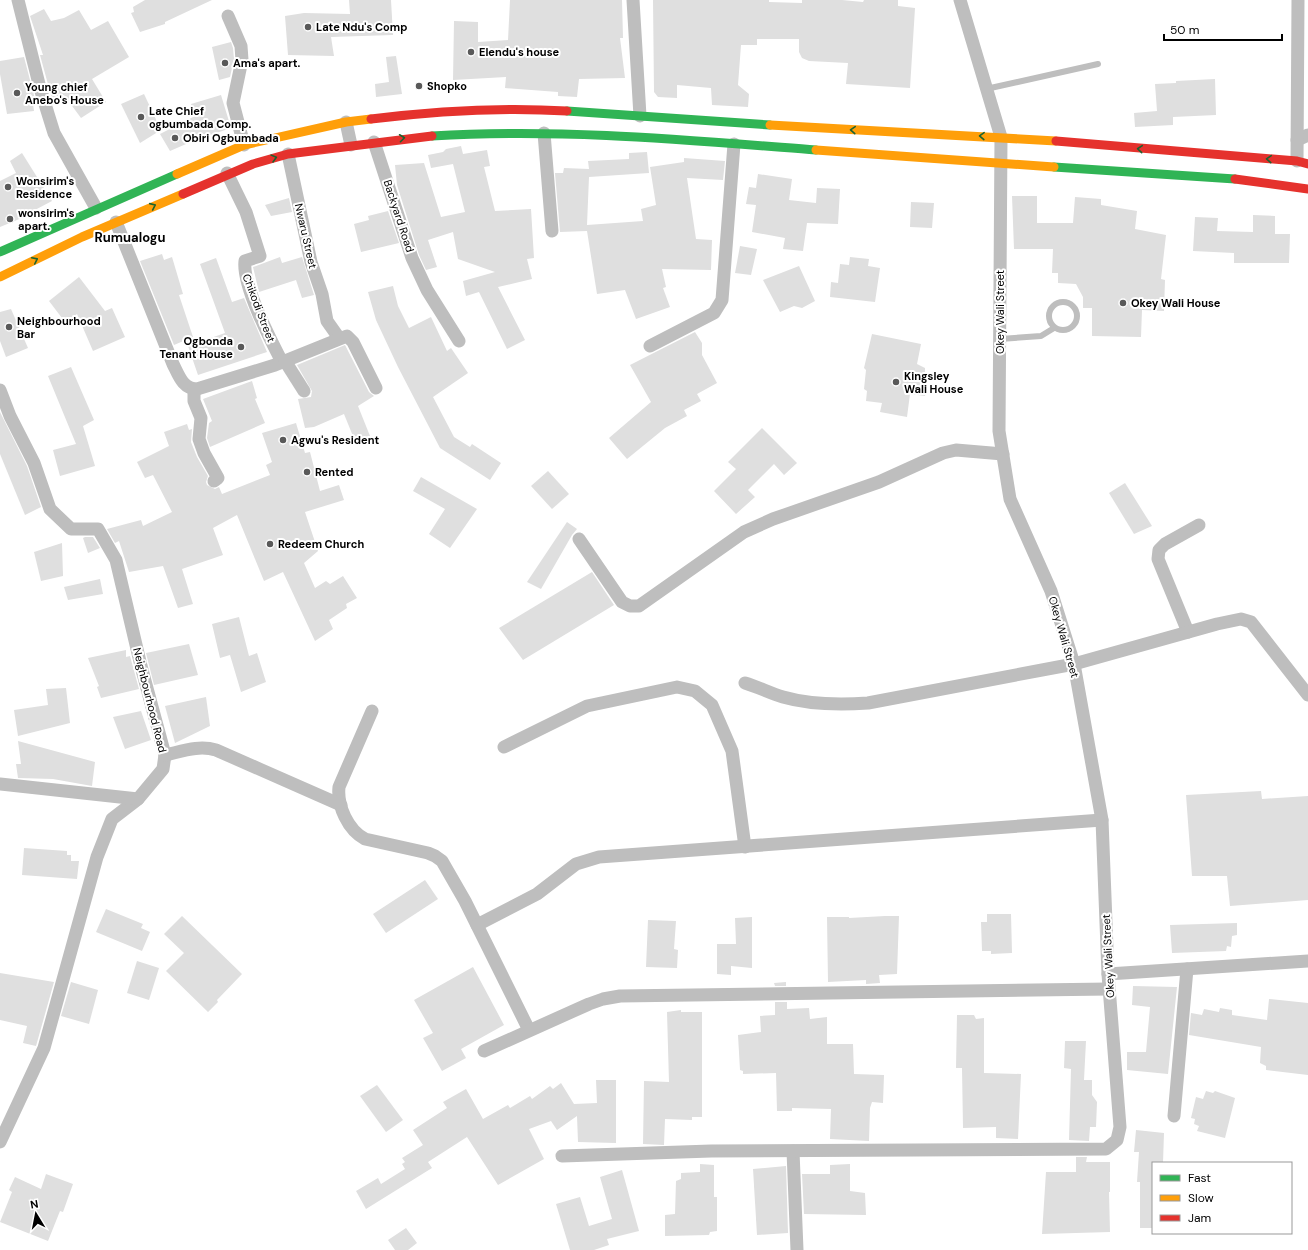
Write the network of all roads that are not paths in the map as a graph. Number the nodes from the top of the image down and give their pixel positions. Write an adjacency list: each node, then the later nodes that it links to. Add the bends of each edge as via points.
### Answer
1 (18, 0): 22 (street, via 27,42 54,133)
2 (633, 0): 8 (street)
3 (960, 0): 7 (street, Okey Wali Street)
4 (1298, 0): 12 (street)
5 (228, 16): 15 (street, via 241,46 242,60 233,104)
6 (1098, 64): 7 (lane)
7 (986, 89): 11 (street, Okey Wali Street)
8 (640, 116): 9 (main road, via 562,111 479,111 413,114); 11 (main road, one-way to 8, via 909,134)
9 (346, 122): 15 (main road); 16 (street)
10 (544, 133): 13 (main road, one-way to 10, via 479,133); 14 (main road); 24 (street)
11 (1001, 137): 18 (main road, one-way to 11); 19 (street, Okey Wali Street)
12 (1302, 138): 18 (street)
13 (374, 142): 16 (main road); 30 (street, Backyard Road, via 412,258 427,290)
14 (734, 144): 19 (main road); 31 (street, via 722,300 714,313)
15 (244, 145): 22 (main road)
16 (351, 146): 17 (main road)
17 (288, 154): 20 (main road, one-way to 17); 28 (street, Nwaru Street, via 311,262 322,294 327,321)
18 (1302, 162)
19 (1000, 164): 21 (main road, via 1221,177); 29 (street, Okey Wali Street)
20 (228, 173): 23 (main road, one-way to 20); 32 (street, Chikodi Street, via 246,212 260,256 244,261 244,272 258,310)
21 (1308, 188)
22 (96, 208): 25 (main road)
23 (116, 222): 26 (main road, one-way to 23); 34 (street, via 173,364 185,386)
24 (552, 231)
25 (0, 252)
26 (0, 277)
27 (1054, 328): 27 (lane, via 1063,330 1072,327 1077,320 1077,311 1072,304 1063,301 1054,304 1049,311 1049,320); 29 (lane, via 1041,336)
28 (339, 338): 32 (street); 33 (street, via 347,336 353,342)
29 (1000, 339): 37 (street, Okey Wali Street, via 999,431)
30 (459, 342)
31 (650, 346)
32 (284, 361): 34 (street); 36 (street)
33 (376, 388)
34 (194, 389): 38 (street, via 194,401 201,418 199,439 218,478)
35 (0, 390): 48 (street, Neighbourhood Road, via 34,463 50,509 71,529 98,529 116,560)
36 (304, 391)
37 (1003, 454): 40 (street, via 956,450 943,453 879,482 766,522 744,532 639,606 630,606 622,602); 42 (street, Okey Wali Street, via 1010,499 1051,591)
38 (214, 481)
39 (1199, 525): 41 (street, via 1158,550 1158,559)
40 (579, 539)
41 (1188, 632): 42 (street); 43 (street, via 1241,619 1251,622)
42 (1074, 664): 44 (street, via 868,703 839,705 784,697); 52 (street, Okey Wali Street)
43 (1303, 679): 45 (street)
44 (745, 683)
45 (1308, 695)
46 (372, 711): 51 (street, via 339,787)
47 (504, 746): 53 (street, via 587,706 677,687 695,691 712,705 732,751)
48 (165, 755): 50 (street, Neighbourhood Road, via 163,769); 51 (street, via 195,748 211,749)
49 (0, 784): 50 (street)
50 (138, 799): 62 (street, Neighbourhood Road, via 112,819 98,857 44,1048)
51 (340, 805): 54 (street, via 357,835 428,853 442,861)
52 (1102, 820): 53 (street); 57 (street, Okey Wali Street)
53 (745, 847): 54 (street, via 599,857 576,864 537,894)
54 (477, 925): 59 (street)
55 (1308, 961): 56 (street)
56 (1187, 969): 57 (street); 61 (street)
57 (1108, 974): 58 (street, Okey Wali Street)
58 (1109, 989): 59 (street, via 620,996 603,999); 63 (street, Okey Wali Street, via 1120,1127 1117,1140 1106,1149)
59 (530, 1030): 60 (street)
60 (484, 1050)
61 (1174, 1116)
62 (0, 1142)
63 (793, 1151): 64 (street); 65 (street)
64 (562, 1156)
65 (797, 1250)

